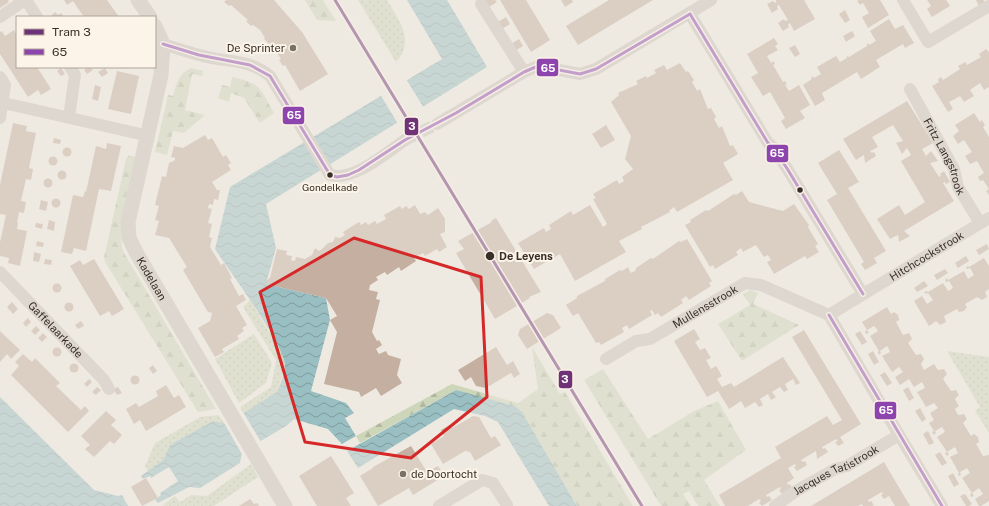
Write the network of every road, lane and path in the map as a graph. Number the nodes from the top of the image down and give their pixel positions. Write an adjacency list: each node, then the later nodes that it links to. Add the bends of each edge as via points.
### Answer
1 (26, 0): 8 (street); 10 (street)
2 (138, 0): 9 (street)
3 (711, 0): 7 (street)
4 (903, 0): 6 (street, via 928,42)
5 (481, 4): 14 (street)
6 (989, 6)
7 (690, 14): 14 (street, via 596,69 580,74 538,66); 25 (street)
8 (36, 16)
9 (149, 16)
10 (0, 17)
11 (156, 28): 12 (street, Kadelaan)
12 (163, 44): 21 (street, Kadelaan, via 161,75); 22 (street, via 211,58 260,67 270,76 330,175 337,177 359,170)
13 (71, 68): 18 (street, via 75,75)
14 (524, 72): 20 (street)
15 (0, 77): 17 (street, via 5,85)
16 (910, 89): 23 (street, Fritz Langstrook, via 954,169 958,187)
17 (2, 103): 18 (street); 19 (street)
18 (69, 117): 21 (street)
19 (0, 118)
20 (437, 124)
21 (149, 136): 30 (street, Kadelaan, via 128,222 129,238)
22 (404, 140)
23 (985, 220): 25 (street, Hitchcockstrook)
24 (0, 272): 28 (street, Gaffelaarkade, via 104,380)
25 (863, 294): 26 (street, Hitchcockstrook)
26 (829, 315): 27 (street, Mullensstrook, via 761,285 745,283 650,339 636,341); 29 (street)
27 (606, 359)
28 (109, 389)
29 (898, 436): 33 (street, Jacques Tatistrook, via 847,466 835,469 796,491); 34 (street)
30 (285, 505)
31 (439, 506): 32 (street, via 482,480 493,483)
32 (506, 506)
33 (775, 506)
34 (942, 506)

